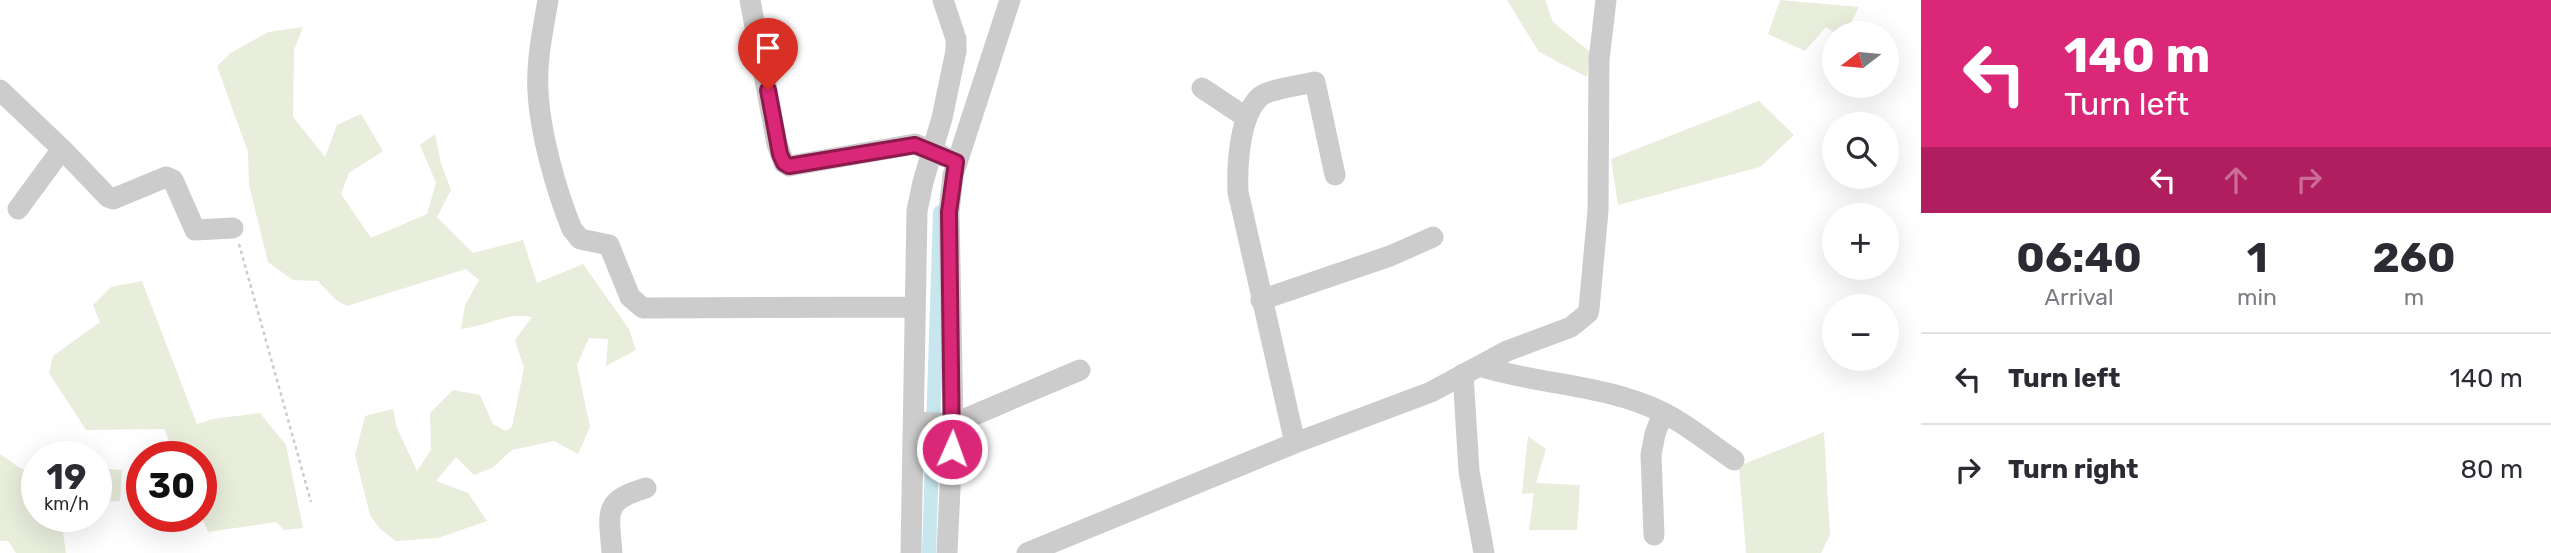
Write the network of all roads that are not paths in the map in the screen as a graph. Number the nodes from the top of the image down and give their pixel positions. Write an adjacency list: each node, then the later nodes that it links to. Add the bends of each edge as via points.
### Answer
1 (548, 0): 17 (street, via 538,92 546,144 572,229 579,239 609,245 635,303 643,308)
2 (750, 0): 10 (street, via 784,163 789,166 915,145)
3 (943, 0): 10 (street, via 956,51)
4 (1010, 0): 11 (street)
5 (1606, 0): 19 (street, via 1599,60 1598,211 1588,313 1571,327)
6 (1202, 88): 8 (street)
7 (0, 90): 9 (street)
8 (1247, 118): 12 (street, via 1260,97 1315,82); 16 (street, via 1238,192)
9 (62, 149): 13 (street); 14 (street, via 108,197 113,199 166,177 173,180 195,230)
10 (932, 151): 11 (street); 17 (street, via 917,211)
11 (956, 162): 22 (street, via 949,212)
12 (1335, 175)
13 (18, 209)
14 (233, 228)
15 (1433, 237): 16 (street)
16 (1261, 300): 23 (street)
17 (915, 307): 21 (street)
18 (1080, 370): 22 (street)
19 (1471, 370): 20 (street, via 1593,390); 23 (street, via 1431,391); 31 (street, via 1469,471)
20 (1663, 413): 24 (street); 26 (street, via 1651,455)
21 (914, 422): 22 (street); 28 (street)
22 (953, 424): 29 (street)
23 (1295, 443): 30 (street)
24 (1734, 460)
25 (646, 488): 27 (street, via 620,497 612,508)
26 (1654, 535)
27 (612, 553)
28 (911, 553)
29 (947, 553)
30 (1027, 553)
31 (1484, 553)

